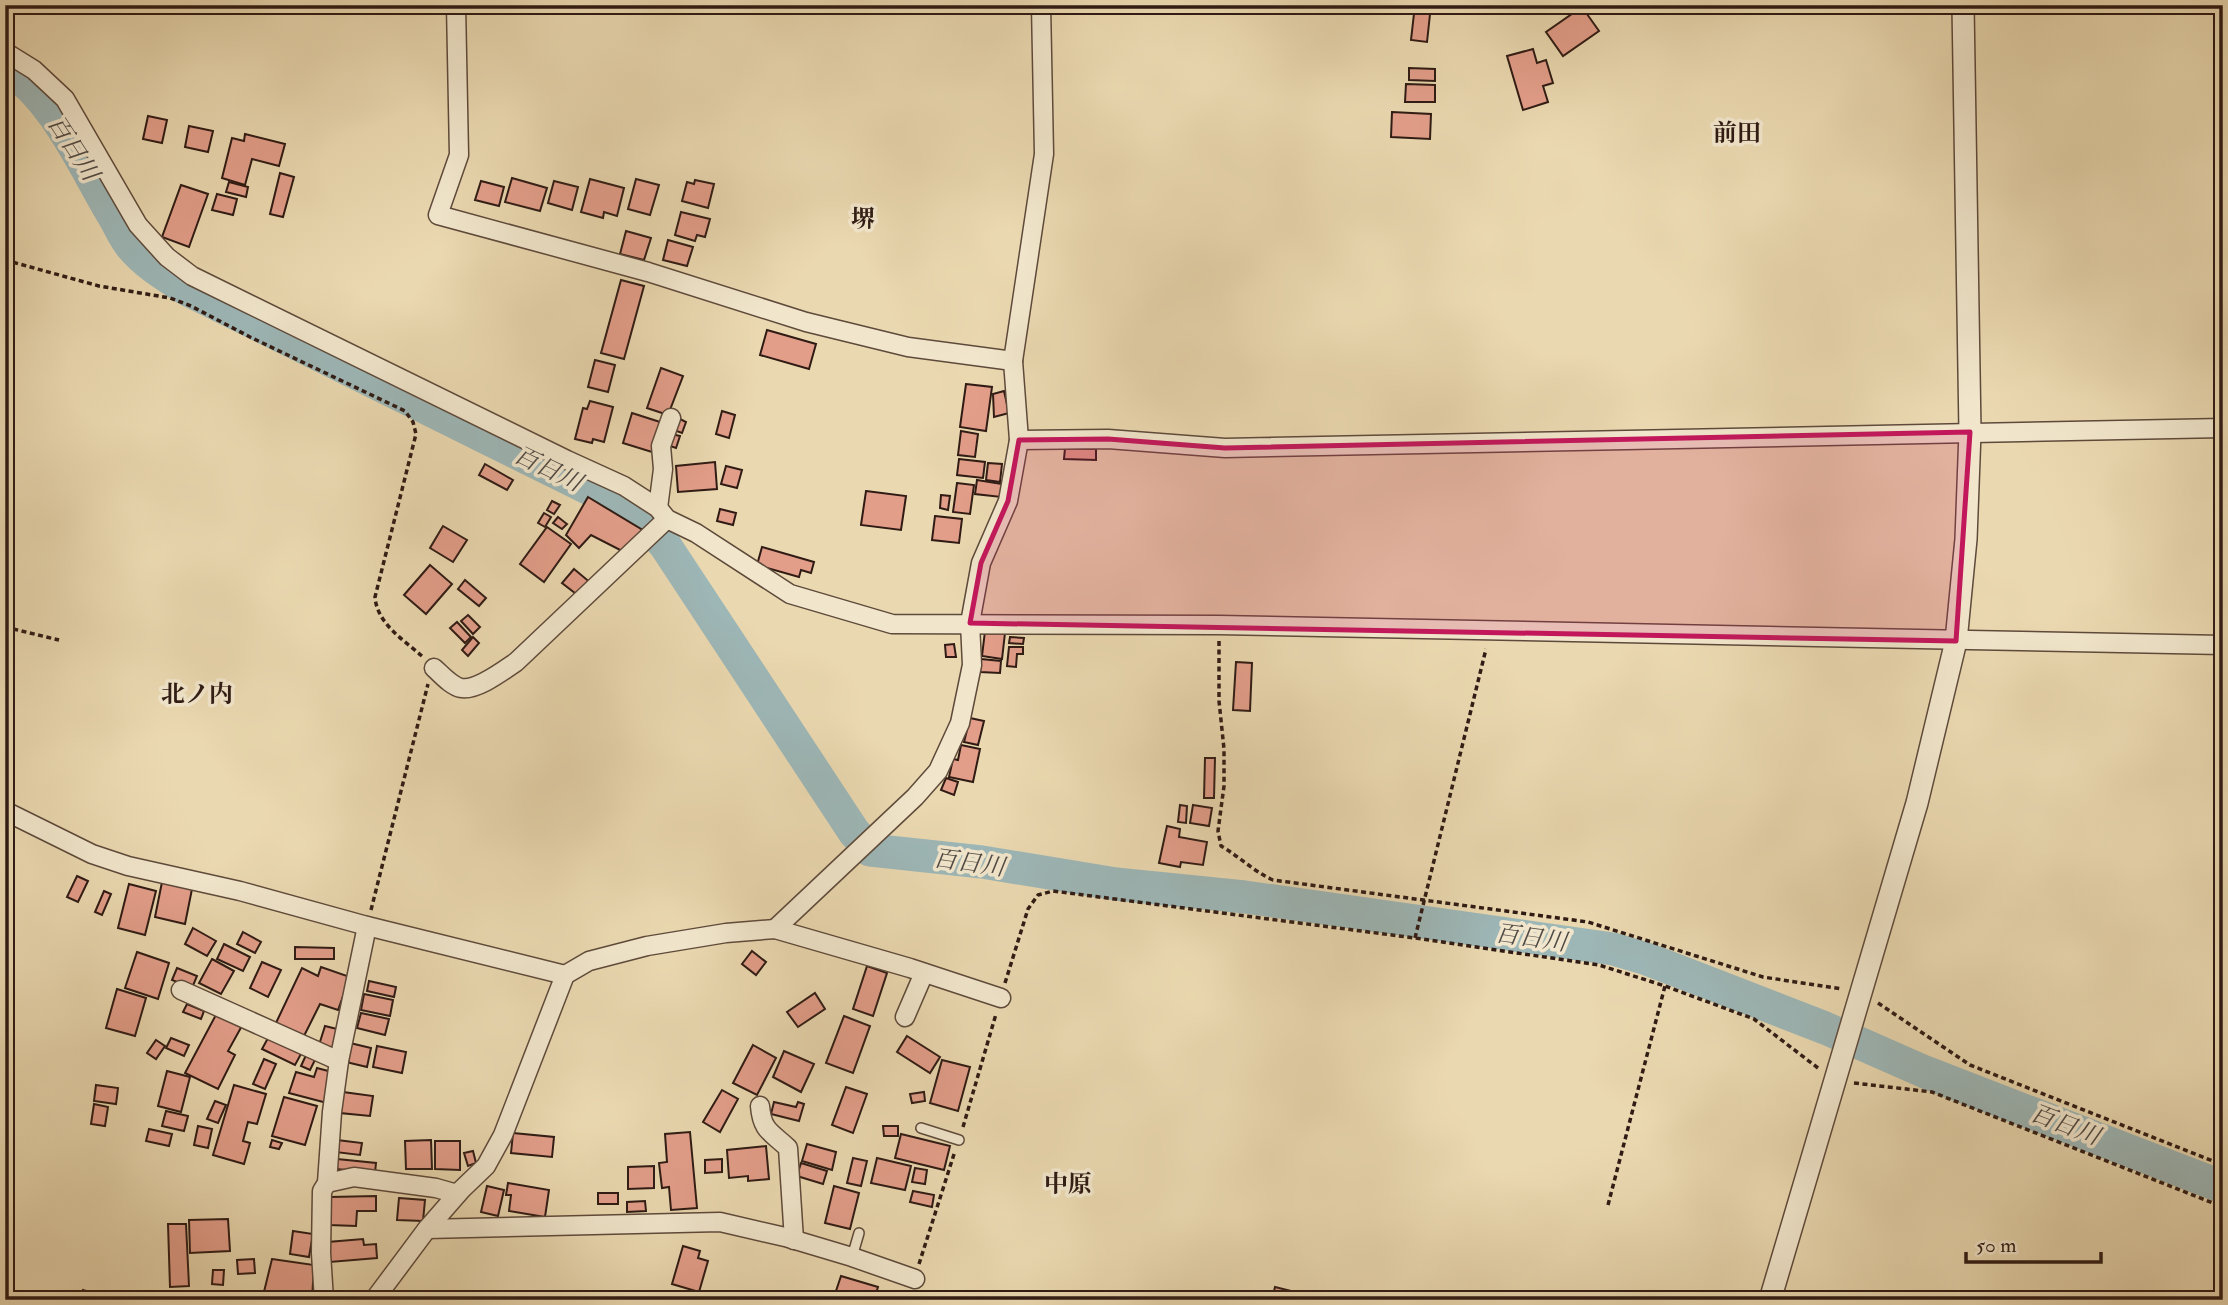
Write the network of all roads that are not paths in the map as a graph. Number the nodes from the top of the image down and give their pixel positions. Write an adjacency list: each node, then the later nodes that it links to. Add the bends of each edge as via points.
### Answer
1 (456, 5): 5 (street, via 459,155 438,215 648,272 806,322 908,347)
2 (1041, 5): 5 (street, via 1044,155)
3 (1963, 5): 8 (street)
4 (5, 52): 10 (street, via 34,70 65,99 138,225 192,276 624,486)
5 (1013, 361): 9 (street)
6 (671, 418): 10 (street, via 661,446)
7 (2223, 428): 8 (street)
8 (1970, 432): 9 (street, via 1225,448 1108,439); 12 (street)
9 (1019, 440): 11 (street, via 1008,501 981,564)
10 (658, 523): 11 (street, via 696,533 790,594 814,593 892,624); 14 (street, via 500,673 476,686 461,688)
11 (970, 624): 12 (street, via 1490,629); 17 (street, via 972,665 964,706 938,771)
12 (1956, 641): 13 (street); 36 (street, via 1917,803)
13 (2223, 645)
14 (434, 668)
15 (5, 811): 16 (street, via 92,854 128,866)
16 (367, 926): 19 (street); 23 (street)
17 (775, 929): 18 (street); 19 (street, via 647,946 589,961)
18 (924, 973): 21 (street); 22 (street)
19 (565, 975): 28 (street, via 503,1135 486,1166)
20 (181, 990): 23 (street)
21 (1001, 998)
22 (905, 1017)
23 (339, 1061): 27 (street)
24 (760, 1106): 31 (street, via 761,1122 788,1148)
25 (921, 1128): 26 (lane)
26 (959, 1140)
27 (327, 1183): 28 (street, via 354,1177); 34 (street, via 322,1192)
28 (457, 1194): 29 (street)
29 (427, 1229): 31 (street, via 720,1223); 35 (street)
30 (859, 1233): 32 (lane)
31 (794, 1240): 32 (street)
32 (852, 1257): 33 (street)
33 (915, 1279)
34 (324, 1300)
35 (374, 1300)
36 (1770, 1300)

